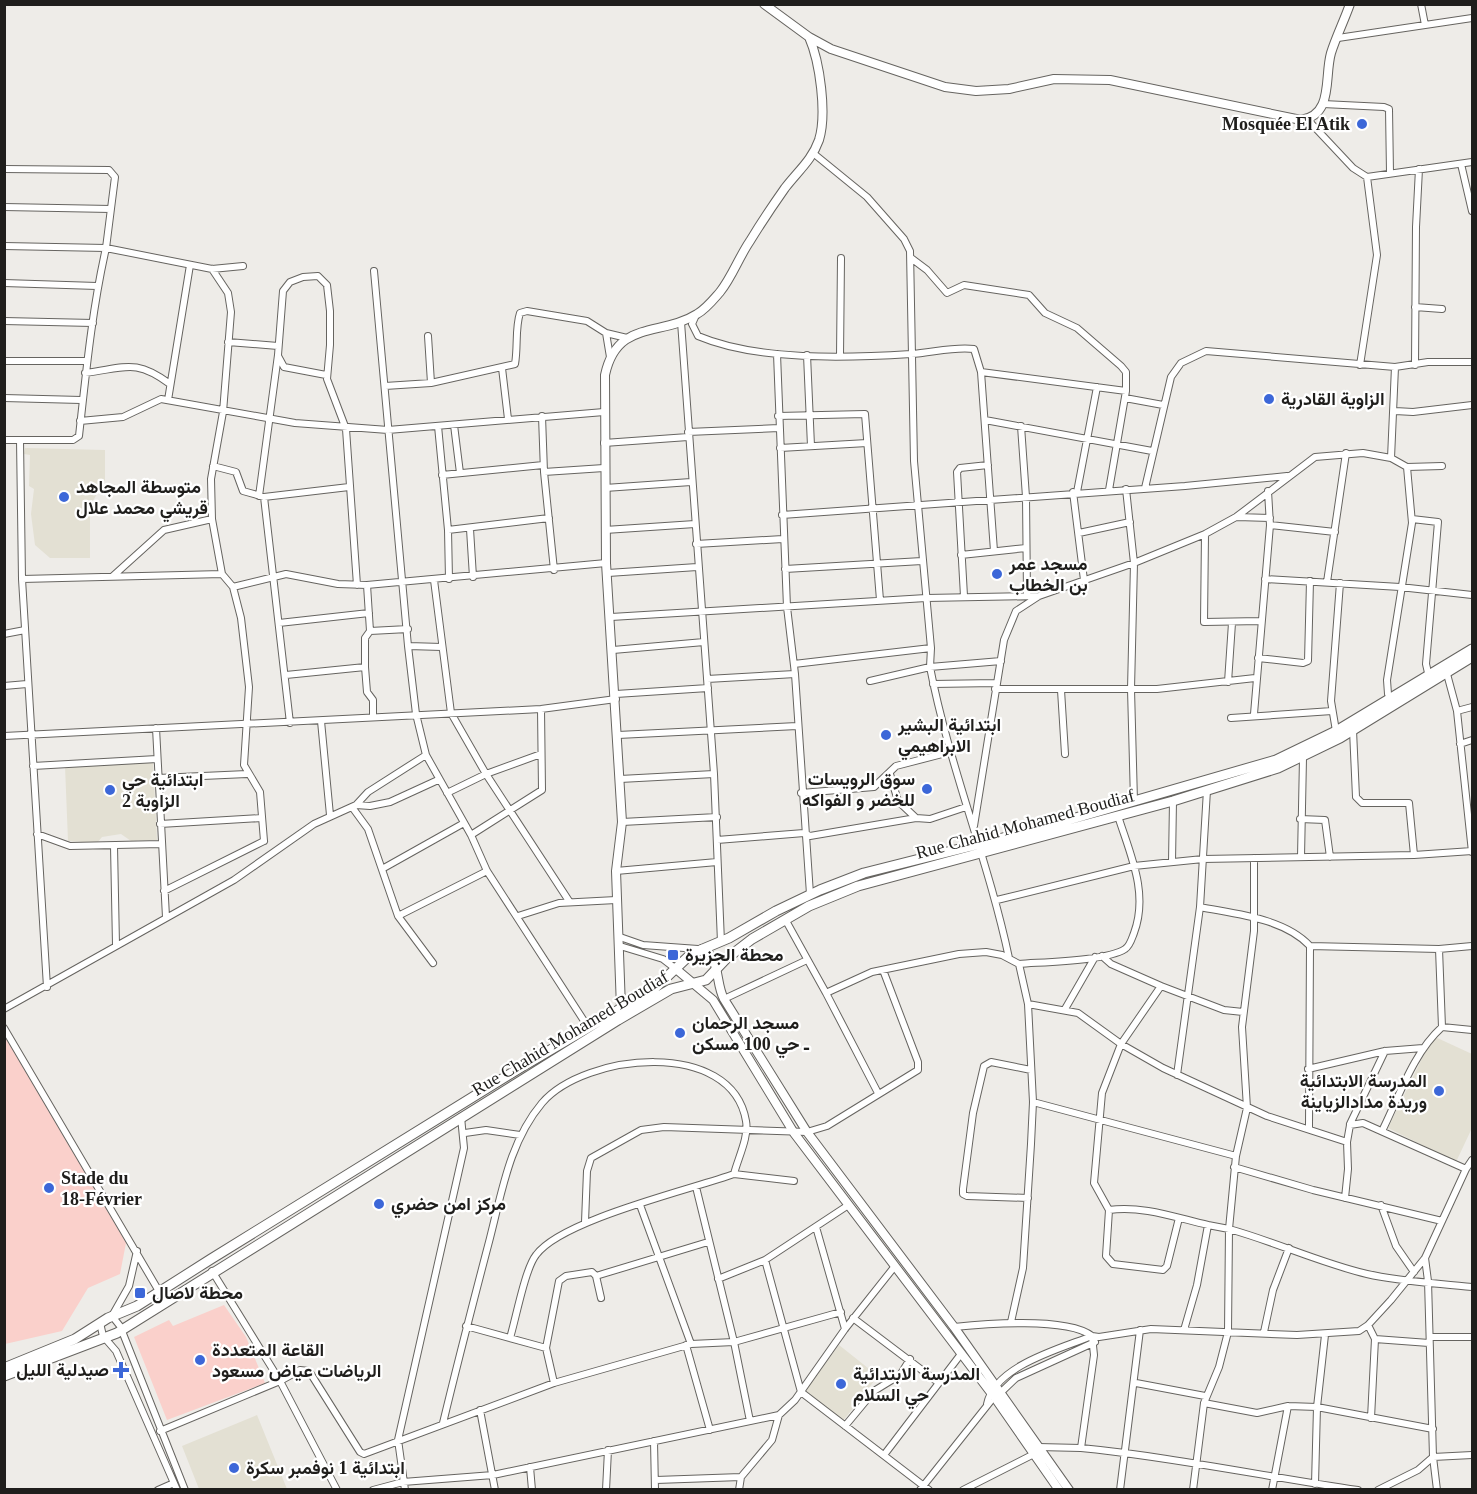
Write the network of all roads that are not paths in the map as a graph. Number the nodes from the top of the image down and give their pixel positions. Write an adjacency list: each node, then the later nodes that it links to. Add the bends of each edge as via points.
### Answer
1 (764, 4): 6 (street)
2 (1350, 4): 7 (street)
3 (1421, 4): 5 (street)
4 (1473, 18): 5 (street)
5 (1425, 25): 7 (street)
6 (809, 38): 8 (street); 9 (street)
7 (1338, 38): 10 (street, via 1329,64)
8 (831, 49): 9 (street); 11 (street, via 959,90 1009,89 1054,79 1110,80 1243,110)
9 (818, 58): 12 (street, via 822,122)
10 (1323, 104): 11 (street, via 1316,115); 17 (street, via 1389,109)
11 (1307, 119): 18 (street, via 1353,168)
12 (813, 153): 25 (street, via 873,204 908,245); 34 (street, via 749,242 719,292)
13 (1473, 162): 14 (street)
14 (1461, 164): 16 (street); 21 (street)
15 (4, 169): 20 (street, via 108,170 115,177)
16 (1419, 169): 17 (street); 32 (street)
17 (1390, 173): 18 (street)
18 (1367, 177): 52 (street, via 1377,255)
19 (4, 207): 20 (street)
20 (111, 209): 23 (street)
21 (1473, 211)
22 (4, 246): 23 (street)
23 (106, 248): 26 (street); 31 (street)
24 (841, 258): 47 (street)
25 (910, 258): 44 (street); 63 (street, via 947,293 963,285 1029,295 1045,313 1077,328 1121,366 1126,372)
26 (190, 265): 28 (street); 60 (street)
27 (243, 266): 28 (street)
28 (212, 269): 41 (street, via 231,300)
29 (374, 271): 61 (street)
30 (4, 283): 31 (street)
31 (97, 286): 37 (street)
32 (1415, 307): 33 (street); 53 (street)
33 (1442, 309)
34 (696, 315): 36 (street); 43 (street, via 692,324 698,336)
35 (4, 321): 37 (street)
36 (681, 322): 40 (street); 85 (street)
37 (93, 323): 50 (street)
38 (606, 333): 40 (street); 48 (street); 55 (street, via 583,320 520,313 515,363)
39 (428, 336): 59 (street)
40 (627, 338): 48 (street)
41 (228, 342): 42 (street); 70 (street)
42 (278, 346): 45 (street); 58 (street, via 283,291 290,282 318,276 327,285 330,311)
43 (777, 354): 46 (street); 73 (street)
44 (910, 354): 47 (street); 56 (street, via 972,348); 118 (street)
45 (278, 355): 58 (street, via 284,367); 75 (street)
46 (807, 356): 47 (street); 72 (street)
47 (840, 356)
48 (610, 357): 71 (street, via 605,375)
49 (4, 361): 50 (street)
50 (86, 362): 57 (street)
51 (1473, 362): 53 (street)
52 (1360, 365): 54 (street); 67 (street, via 1201,352 1174,369)
53 (1415, 365): 54 (street)
54 (1395, 367): 69 (street)
55 (502, 368): 59 (street); 76 (street)
56 (981, 372): 62 (street); 77 (street)
57 (85, 373): 60 (street, via 138,366); 65 (street)
58 (326, 375): 83 (street)
59 (431, 383): 61 (street)
60 (170, 384): 66 (street)
61 (386, 386): 84 (street)
62 (1097, 387): 63 (street); 86 (street)
63 (1126, 394): 67 (street); 91 (street)
64 (4, 398): 65 (street)
65 (81, 400): 78 (street)
66 (168, 400): 70 (street); 78 (street, via 155,400 123,417)
67 (1163, 405): 94 (street)
68 (1473, 405): 69 (street)
69 (1395, 411): 96 (street)
70 (223, 412): 75 (street); 98 (street)
71 (604, 412): 74 (street); 89 (street)
72 (810, 415): 73 (street); 90 (street, via 864,413); 92 (street)
73 (778, 416): 82 (street)
74 (542, 417): 76 (street); 101 (street)
75 (268, 419): 83 (street); 114 (street)
76 (508, 419): 79 (street)
77 (985, 420): 81 (street); 97 (street)
78 (80, 421): 88 (street, via 79,436 73,440)
79 (454, 425): 80 (street); 103 (street)
80 (438, 426): 84 (street); 104 (street)
81 (1021, 426): 86 (street); 115 (street)
82 (779, 428): 85 (street); 93 (street)
83 (346, 429): 84 (street); 107 (street)
84 (388, 430): 158 (street)
85 (688, 435): 89 (street); 106 (street)
86 (1087, 437): 91 (street); 113 (street)
87 (4, 440): 88 (street)
88 (20, 440): 151 (street)
89 (604, 443): 102 (street)
90 (867, 443): 92 (street); 119 (street)
91 (1116, 444): 94 (street); 111 (street)
92 (812, 446): 93 (street)
93 (780, 448): 120 (street)
94 (1152, 451): 110 (street)
95 (1346, 453): 96 (street); 105 (street, via 1315,457); 131 (street)
96 (1391, 458): 100 (street)
97 (988, 465): 116 (street); 117 (street, via 957,469)
98 (213, 466): 114 (street, via 236,472 243,491); 123 (street)
99 (1442, 466): 100 (street)
100 (1407, 467): 124 (street)
101 (543, 468): 102 (street); 103 (street); 122 (street)
102 (604, 468): 108 (street)
103 (460, 473): 104 (street)
104 (442, 475): 129 (street)
105 (1287, 476): 110 (street); 112 (street)
106 (691, 482): 108 (street); 127 (street)
107 (349, 487): 114 (street); 160 (street)
108 (605, 488): 130 (street)
109 (1126, 489): 110 (street); 111 (street); 126 (street)
110 (1145, 489)
111 (1109, 490): 113 (street)
112 (1268, 491): 121 (street); 125 (street)
113 (1075, 492): 115 (street); 132 (street)
114 (262, 496): 149 (street)
115 (1026, 497): 116 (street); 136 (street)
116 (991, 500): 117 (street); 137 (street)
117 (958, 503): 118 (street); 138 (street)
118 (918, 506): 119 (street); 139 (street)
119 (871, 509): 120 (street); 142 (street)
120 (782, 515): 134 (street)
121 (1236, 517): 125 (street); 133 (street)
122 (549, 518): 128 (street); 145 (street)
123 (213, 519): 147 (street); 148 (street, via 164,530)
124 (1412, 519): 163 (street); 164 (street, via 1437,522)
125 (1270, 521): 131 (street); 153 (street)
126 (1130, 522): 132 (street); 140 (street)
127 (695, 524): 130 (street); 135 (street)
128 (470, 529): 129 (street); 150 (street)
129 (448, 530): 152 (street)
130 (605, 530): 141 (street)
131 (1335, 532): 157 (street)
132 (1079, 533): 155 (street)
133 (1205, 534): 140 (street); 177 (street, via 1204,622)
134 (783, 539): 135 (street); 144 (street)
135 (696, 544): 143 (street)
136 (1026, 548): 137 (street); 165 (street)
137 (994, 551): 138 (street)
138 (961, 555): 167 (street)
139 (922, 561): 142 (street); 169 (street)
140 (1134, 562): 155 (street); 207 (street)
141 (606, 563): 145 (street); 146 (street)
142 (876, 564): 144 (street); 170 (street)
143 (697, 567): 146 (street); 172 (street)
144 (785, 569): 171 (street)
145 (554, 570): 150 (street)
146 (608, 573): 174 (street)
147 (222, 574): 148 (street); 162 (street)
148 (113, 577): 151 (street)
149 (273, 577): 160 (street, via 297,574); 162 (street); 176 (street)
150 (473, 577): 152 (street)
151 (22, 579): 179 (street)
152 (448, 579): 154 (street)
153 (1265, 579): 156 (street); 175 (street)
154 (434, 580): 158 (street); 184 (street)
155 (1084, 580): 168 (street)
156 (1310, 581): 157 (street); 189 (street, via 1308,661)
157 (1327, 582): 159 (street)
158 (403, 583): 161 (street); 178 (street)
159 (1340, 583): 163 (street); 213 (street)
160 (357, 585): 161 (street)
161 (367, 585): 173 (street)
162 (233, 586): 222 (street, via 245,638)
163 (1400, 587): 164 (street); 210 (street, via 1387,680)
164 (1432, 591): 166 (street); 197 (street, via 1426,664)
165 (1027, 595): 167 (street); 168 (street)
166 (1473, 595)
167 (964, 596): 169 (street)
168 (1039, 596): 190 (street, via 1016,611 1011,619)
169 (926, 598): 170 (street); 185 (street)
170 (880, 600): 171 (street)
171 (787, 607): 172 (street); 191 (street)
172 (702, 610): 174 (street); 182 (street)
173 (369, 613): 176 (street); 180 (street)
174 (611, 617): 187 (street)
175 (1262, 621): 177 (street); 189 (street)
176 (279, 623): 196 (street)
177 (1232, 623): 201 (street)
178 (408, 629): 180 (street); 183 (street)
179 (25, 630): 181 (street); 202 (street)
180 (370, 631): 192 (street, via 365,638)
181 (4, 634)
182 (704, 642): 187 (street); 199 (street)
183 (408, 645): 184 (street); 216 (street)
184 (442, 647): 215 (street)
185 (931, 648): 191 (street); 193 (street)
186 (1473, 649): 197 (main road, Rue Chahid Mohamed Boudiaf)
187 (613, 650): 209 (street)
188 (1473, 657): 195 (main road, Rue Chahid Mohamed Boudiaf)
189 (1258, 658): 198 (street)
190 (1000, 661): 193 (street); 205 (street)
191 (794, 664): 194 (street)
192 (365, 667): 196 (street); 218 (street)
193 (930, 667): 200 (street); 203 (street)
194 (795, 674): 199 (street); 223 (street)
195 (1447, 674): 214 (street); 226 (main road, Rue Chahid Mohamed Boudiaf)
196 (286, 675): 221 (street)
197 (1429, 677): 210 (main road, Rue Chahid Mohamed Boudiaf)
198 (1256, 678): 201 (street); 217 (street)
199 (707, 679): 206 (street)
200 (870, 681)
201 (1228, 682): 207 (street)
202 (27, 684): 204 (street); 228 (street)
203 (933, 684): 205 (street); 233 (street)
204 (4, 686)
205 (996, 686): 208 (street); 265 (street)
206 (708, 688): 209 (street); 225 (street)
207 (1131, 689): 208 (street); 251 (street)
208 (1061, 690): 235 (street)
209 (616, 696): 212 (street); 229 (street)
210 (1392, 698): 227 (main road, Rue Chahid Mohamed Boudiaf)
211 (1473, 707): 214 (street)
212 (541, 709): 215 (street); 234 (street)
213 (1332, 711): 217 (street); 227 (street)
214 (1457, 711): 232 (street)
215 (451, 713): 216 (street); 241 (street)
216 (416, 714): 218 (street); 236 (street)
217 (1254, 714): 219 (street)
218 (373, 717): 220 (street)
219 (1231, 718)
220 (321, 721): 221 (street); 256 (street)
221 (290, 723): 222 (street)
222 (247, 725): 224 (street); 240 (street)
223 (797, 726): 225 (street); 249 (street)
224 (156, 728): 228 (street); 238 (street)
225 (710, 730): 229 (street); 242 (street)
226 (1353, 730): 237 (main road, Rue Chahid Mohamed Boudiaf); 277 (street, via 1356,797 1362,802 1409,803)
227 (1336, 731): 251 (main road, Rue Chahid Mohamed Boudiaf, via 1276,760)
228 (30, 735): 230 (street); 239 (street)
229 (618, 735): 245 (street)
230 (4, 736)
231 (1473, 740): 232 (street)
232 (1460, 744): 250 (street)
233 (950, 752): 243 (street, via 896,766); 254 (street)
234 (541, 754): 241 (street); 255 (street, via 542,790)
235 (1065, 754)
236 (426, 755): 246 (street); 253 (street, via 368,792)
237 (1303, 758): 247 (main road, Rue Chahid Mohamed Boudiaf); 261 (street)
238 (157, 759): 239 (street); 244 (street)
239 (33, 766): 267 (street)
240 (247, 774): 244 (street); 259 (street, via 260,792)
241 (486, 774): 248 (street); 255 (street)
242 (714, 774): 245 (street); 258 (street)
243 (890, 774): 249 (street, via 874,787); 260 (street, via 898,801)
244 (158, 778): 263 (street)
245 (620, 779): 262 (street)
246 (438, 780): 248 (street); 253 (street, via 390,802)
247 (1207, 790): 252 (main road, Rue Chahid Mohamed Boudiaf); 280 (street)
248 (447, 793): 264 (street)
249 (801, 793): 266 (street)
250 (1469, 797): 269 (street)
251 (1134, 801): 275 (main road, Rue Chahid Mohamed Boudiaf)
252 (1173, 801): 257 (main road, Rue Chahid Mohamed Boudiaf); 283 (street)
253 (354, 806): 256 (street); 286 (street, via 365,823)
254 (966, 807): 260 (street, via 930,819); 265 (street)
255 (510, 810): 268 (street); 294 (street)
256 (330, 815): 274 (street)
257 (1118, 816): 275 (main road, Rue Chahid Mohamed Boudiaf); 285 (street)
258 (717, 817): 262 (street); 270 (street)
259 (262, 818): 263 (street); 271 (street)
260 (916, 818): 266 (street, via 810,836)
261 (1300, 819): 278 (street); 279 (street, via 1325,820)
262 (622, 822): 287 (street)
263 (160, 824): 272 (street)
264 (464, 824): 268 (street); 286 (street)
265 (974, 826): 275 (street)
266 (804, 833): 270 (street); 291 (street)
267 (38, 834): 273 (street, via 70,846); 319 (street)
268 (471, 835): 288 (street)
269 (1472, 838): 276 (street)
270 (717, 840): 282 (street)
271 (264, 841): 274 (street); 290 (street)
272 (161, 844): 273 (street); 290 (street)
273 (114, 846): 303 (street)
274 (278, 848): 298 (street, via 234,880)
275 (981, 849): 284 (main road, Rue Chahid Mohamed Boudiaf); 289 (main road, Rue Chahid Mohamed Boudiaf); 293 (street)
276 (1472, 851): 277 (street)
277 (1414, 855): 279 (street)
278 (1301, 857): 279 (street); 281 (street)
279 (1330, 857)
280 (1203, 858): 281 (street); 283 (street); 295 (street)
281 (1254, 858): 299 (street)
282 (717, 862): 287 (street); 302 (street)
283 (1172, 862): 285 (street)
284 (891, 866): 289 (main road); 291 (main road, Rue Chahid Mohamed Boudiaf)
285 (1134, 866): 293 (street); 309 (street, via 1141,903 1133,936 1124,950)
286 (382, 869): 296 (street)
287 (616, 871): 292 (street)
288 (487, 872): 296 (street); 297 (street)
289 (893, 877): 291 (main road, Rue Chahid Mohamed Boudiaf)
290 (164, 891): 298 (street)
291 (814, 896): 300 (main road, Rue Chahid Mohamed Boudiaf); 302 (main road, Rue Chahid Mohamed Boudiaf)
292 (616, 900): 294 (street); 301 (street)
293 (997, 900): 310 (street)
294 (569, 901): 297 (street)
295 (1200, 907): 299 (street); 321 (street)
296 (398, 916): 312 (street)
297 (518, 916): 331 (street)
298 (166, 917): 303 (street)
299 (1255, 918): 304 (street, via 1295,933); 327 (street)
300 (785, 919): 311 (street); 316 (main road, Rue Chahid Mohamed Boudiaf, via 736,951)
301 (620, 937): 305 (street); 307 (street, via 653,946)
302 (721, 942): 307 (main road, Rue Chahid Mohamed Boudiaf)
303 (116, 945): 319 (street)
304 (1310, 945): 308 (street); 337 (street)
305 (620, 946): 314 (street, via 663,959); 324 (street)
306 (1473, 946): 308 (street)
307 (702, 949): 314 (main road, Rue Chahid Mohamed Boudiaf); 316 (street, via 712,957)
308 (1439, 949): 330 (street)
309 (1098, 956): 313 (street); 318 (street); 326 (street)
310 (1009, 958): 313 (street); 315 (street, via 976,951)
311 (807, 960): 320 (street); 322 (street)
312 (433, 963)
313 (1019, 964): 323 (street)
314 (676, 969): 317 (street); 324 (main road, Rue Chahid Mohamed Boudiaf, via 654,989)
315 (883, 970): 320 (street); 340 (street, via 919,1068)
316 (716, 972): 317 (main road, Rue Chahid Mohamed Boudiaf); 322 (street, via 717,986)
317 (694, 984): 329 (street, via 711,997); 343 (main road, Rue Chahid Mohamed Boudiaf, via 675,987 644,1004)
318 (1161, 986): 321 (street); 334 (street)
319 (46, 987): 325 (street)
320 (826, 993): 340 (street)
321 (1187, 998): 327 (street); 339 (street)
322 (724, 999): 328 (street)
323 (1028, 1004): 326 (street); 338 (street)
324 (621, 1008): 331 (main road, Rue Chahid Mohamed Boudiaf)
325 (4, 1009)
326 (1065, 1009): 334 (street, via 1078,1013)
327 (1243, 1012): 342 (street)
328 (737, 1020): 329 (street); 349 (street)
329 (728, 1025): 351 (street)
330 (1442, 1026): 333 (street); 335 (street)
331 (588, 1027): 387 (main road, Rue Chahid Mohamed Boudiaf)
332 (4, 1028): 375 (street)
333 (1473, 1030)
334 (1120, 1044): 339 (street); 344 (street, via 1105,1081)
335 (1424, 1048): 336 (street); 348 (street)
336 (1384, 1051): 337 (street); 345 (street)
337 (1308, 1069): 346 (street)
338 (1031, 1070): 341 (street); 361 (street, via 991,1062 984,1066 963,1190 968,1196)
339 (1177, 1075): 342 (street)
340 (878, 1093): 349 (street, via 827,1126)
341 (1033, 1102): 344 (street); 361 (street)
342 (1247, 1108): 346 (street); 354 (street)
343 (461, 1117): 350 (street); 380 (main road, Rue Chahid Mohamed Boudiaf)
344 (1099, 1119): 354 (street); 366 (street, via 1094,1183)
345 (1350, 1125): 348 (street, via 1360,1122); 353 (street)
346 (1309, 1128): 353 (street)
347 (746, 1130): 351 (street); 352 (street, via 735,1095 717,1079 692,1068 643,1060 606,1067 558,1088); 358 (street); 369 (street, via 647,1128 595,1155 586,1171)
348 (1382, 1131): 357 (street)
349 (807, 1132): 351 (street); 388 (street)
350 (465, 1133): 352 (street, via 486,1130); 440 (street, via 465,1148)
351 (794, 1133): 365 (street)
352 (520, 1135): 397 (street)
353 (1347, 1142): 362 (street)
354 (1236, 1156): 356 (street)
355 (1473, 1160): 357 (street)
356 (1234, 1167): 362 (street); 372 (street)
357 (1466, 1169): 368 (street)
358 (734, 1174): 359 (street); 360 (street)
359 (794, 1181)
360 (696, 1187): 363 (street); 373 (street)
361 (1028, 1198): 394 (street, via 1023,1268)
362 (1345, 1198): 364 (street)
363 (640, 1205): 369 (street); 376 (street)
364 (1381, 1205): 368 (street); 381 (street, via 1396,1246)
365 (848, 1206): 371 (street); 379 (street)
366 (1109, 1210): 367 (street, via 1139,1209); 367 (street, via 1108,1260 1160,1271 1167,1266)
367 (1179, 1218): 370 (street)
368 (1442, 1221): 377 (street)
369 (585, 1222): 411 (street, via 537,1253)
370 (1208, 1225): 372 (street); 403 (street)
371 (816, 1227): 378 (street); 391 (street)
372 (1229, 1229): 374 (street); 404 (street)
373 (708, 1242): 376 (street); 383 (street)
374 (1289, 1248): 385 (street, via 1340,1267); 405 (street, via 1273,1290)
375 (137, 1250): 387 (street); 392 (street, via 129,1286)
376 (661, 1258): 382 (street); 416 (street)
377 (1425, 1258): 381 (street); 384 (street)
378 (765, 1260): 383 (street); 399 (street)
379 (895, 1266): 390 (street); 393 (street)
380 (212, 1272): 401 (main road, Rue Chahid Mohamed Boudiaf); 422 (street)
381 (1414, 1272): 385 (street)
382 (596, 1276): 389 (street); 417 (street, via 583,1272 559,1281)
383 (718, 1279): 414 (street)
384 (1428, 1281): 385 (street); 386 (street); 413 (street)
385 (1406, 1282): 396 (street)
386 (1473, 1287)
387 (160, 1293): 392 (main road, Rue Chahid Mohamed Boudiaf)
388 (928, 1293): 390 (street); 398 (street)
389 (601, 1298)
390 (921, 1299): 418 (street)
391 (841, 1312): 399 (street); 400 (street)
392 (112, 1316): 395 (main road, Rue Chahid Mohamed Boudiaf); 401 (street)
393 (853, 1318): 400 (street); 419 (street)
394 (1011, 1322): 398 (street); 407 (street, via 1078,1329)
395 (100, 1323): 410 (street); 420 (main road, Rue Chahid Mohamed Boudiaf, via 75,1339)
396 (1368, 1325): 406 (street, via 1352,1333); 412 (street)
397 (466, 1326): 411 (street); 435 (street)
398 (954, 1327): 427 (street)
399 (783, 1329): 414 (street); 426 (street)
400 (845, 1329): 426 (street)
401 (121, 1330): 410 (main road, Rue Chahid Mohamed Boudiaf); 439 (street)
402 (1140, 1330): 403 (street); 408 (street); 425 (street)
403 (1184, 1330): 404 (street)
404 (1228, 1332): 405 (street); 428 (street, via 1219,1367)
405 (1264, 1332): 406 (street)
406 (1325, 1335): 430 (street)
407 (1092, 1336): 408 (street); 415 (street); 427 (street, via 1029,1362)
408 (1100, 1337): 415 (street)
409 (1473, 1337): 413 (street)
410 (105, 1338): 421 (main road, Rue Chahid Mohamed Boudiaf); 456 (street, via 116,1351)
411 (510, 1338): 417 (street)
412 (1375, 1339): 413 (street); 433 (street)
413 (1430, 1340): 437 (street)
414 (734, 1342): 416 (street); 434 (street)
415 (1094, 1343): 427 (street, via 1016,1378); 442 (street)
416 (688, 1345): 423 (street); 438 (street)
417 (546, 1348): 423 (street)
418 (961, 1354): 424 (street); 427 (street)
419 (910, 1359): 424 (street); 436 (street, via 900,1375 874,1391)
420 (4, 1368)
421 (4, 1376)
422 (280, 1381): 439 (street); 440 (street, via 300,1370 309,1371 361,1453); 462 (street)
423 (554, 1383): 431 (street)
424 (939, 1383): 446 (street)
425 (1136, 1383): 428 (street); 445 (street)
426 (801, 1392): 432 (street); 436 (street)
427 (995, 1392): 444 (street); 458 (street)
428 (1204, 1399): 429 (street, via 1257,1413); 449 (street)
429 (1288, 1406): 430 (street); 453 (street)
430 (1317, 1407): 433 (street); 455 (street)
431 (480, 1410): 435 (street); 451 (street)
432 (779, 1415): 434 (street); 452 (street, via 767,1449)
433 (1371, 1418): 437 (street)
434 (750, 1422): 438 (street)
435 (443, 1423): 440 (street)
436 (845, 1426): 446 (street)
437 (1432, 1429): 448 (street)
438 (710, 1430): 441 (street)
439 (160, 1431): 461 (street)
440 (398, 1440): 457 (street)
441 (654, 1441): 443 (street); 454 (street)
442 (1081, 1448): 444 (street); 445 (street)
443 (608, 1450): 450 (street); 465 (street)
444 (1036, 1450): 468 (street); 469 (street); 470 (street)
445 (1125, 1452): 449 (street); 471 (street)
446 (884, 1455): 458 (street)
447 (1473, 1455): 448 (street)
448 (1433, 1456): 475 (street, via 1402,1479); 476 (street)
449 (1197, 1463): 453 (street); 472 (street)
450 (530, 1467): 451 (street); 464 (street)
451 (493, 1475): 457 (street); 463 (street)
452 (741, 1477): 454 (street); 467 (street)
453 (1274, 1478): 455 (street); 473 (street)
454 (656, 1480): 466 (street)
455 (1316, 1484): 474 (street)
456 (176, 1486): 460 (street)
457 (404, 1486): 459 (street)
458 (924, 1488)
459 (373, 1489)
460 (158, 1490)
461 (184, 1490)
462 (337, 1490)
463 (495, 1490)
464 (532, 1490)
465 (606, 1490)
466 (655, 1490)
467 (739, 1490)
468 (963, 1490)
469 (1059, 1490)
470 (1069, 1490)
471 (1120, 1490)
472 (1192, 1490)
473 (1272, 1490)
474 (1358, 1490)
475 (1378, 1490)
476 (1437, 1490)

